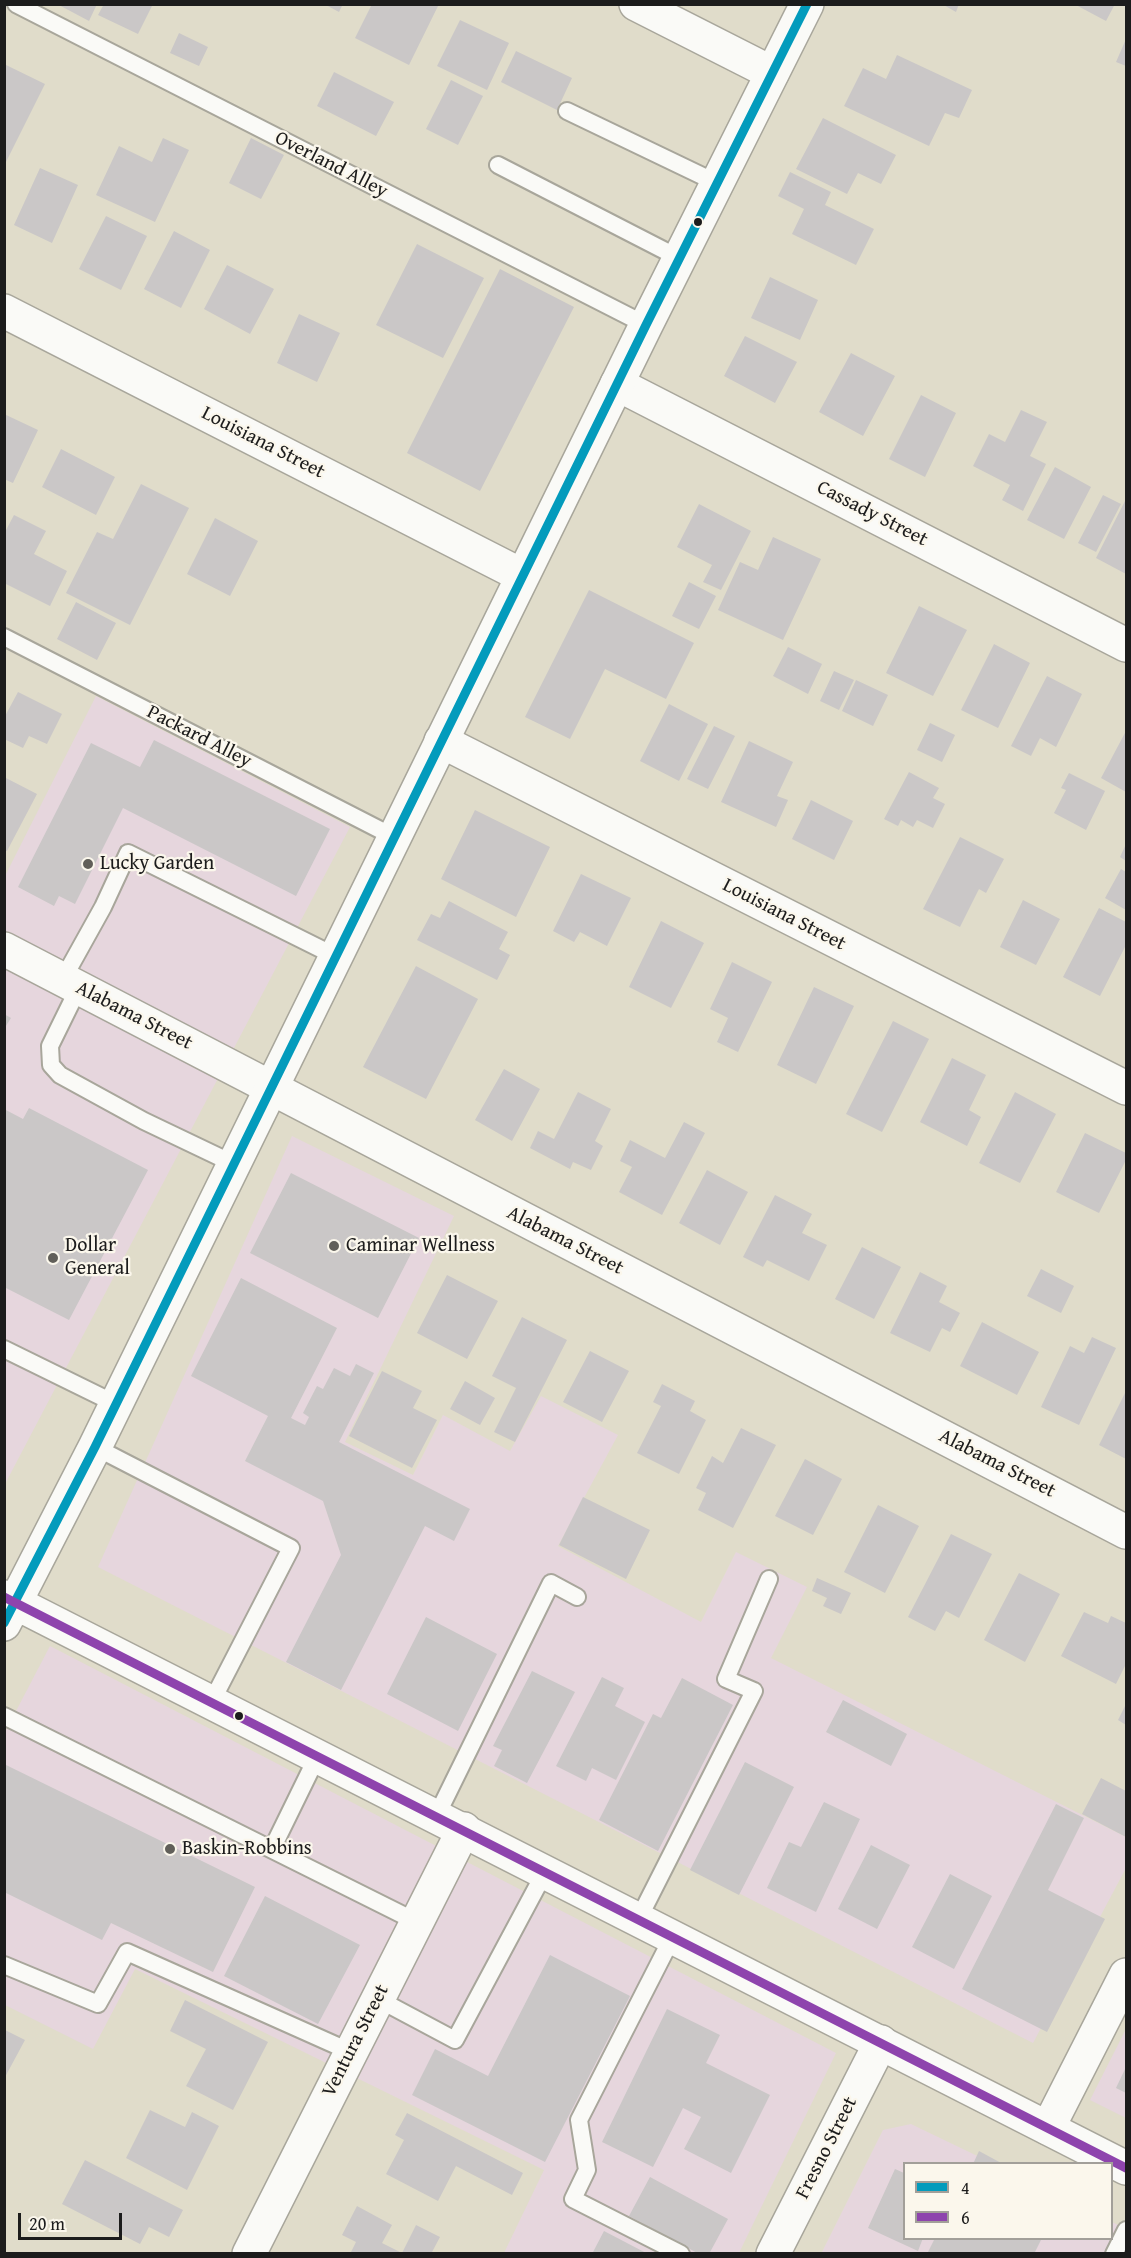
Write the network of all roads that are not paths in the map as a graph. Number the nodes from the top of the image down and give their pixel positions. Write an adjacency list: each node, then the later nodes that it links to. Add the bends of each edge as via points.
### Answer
1 (16, 4): 10 (lane, Overland Alley)
2 (636, 4): 4 (street)
3 (807, 4): 4 (street)
4 (772, 74): 7 (street)
5 (567, 111): 7 (lane)
6 (498, 165): 8 (lane)
7 (717, 183): 8 (street)
8 (679, 258): 10 (street)
9 (4, 311): 12 (street, Louisiana Street)
10 (646, 325): 11 (street)
11 (617, 384): 12 (street); 14 (street, Cassady Street)
12 (521, 576): 15 (street)
13 (4, 637): 16 (lane, Packard Alley)
14 (1126, 645)
15 (441, 741): 16 (street); 21 (street, Louisiana Street)
16 (394, 837): 18 (street)
17 (4, 949): 19 (street, Alabama Street)
18 (335, 956): 19 (lane, via 128,853); 20 (street)
19 (71, 983): 20 (street, Alabama Street); 22 (lane, via 50,1047 51,1065 60,1075)
20 (271, 1088): 22 (street); 26 (street, Alabama Street)
21 (1126, 1088)
22 (234, 1164): 24 (street)
23 (4, 1349): 24 (lane)
24 (116, 1404): 25 (street)
25 (95, 1447): 29 (street); 30 (lane, via 291,1548)
26 (1126, 1532)
27 (769, 1579): 36 (lane, via 726,1679 754,1691)
28 (577, 1597): 33 (lane, via 551,1583)
29 (8, 1608): 30 (street)
30 (212, 1701): 32 (street)
31 (4, 1716): 34 (lane)
32 (318, 1755): 33 (street); 34 (lane)
33 (450, 1822): 35 (street); 37 (street, Ventura Street)
34 (272, 1849): 37 (lane)
35 (546, 1870): 36 (street); 41 (lane, via 455,2040)
36 (639, 1918): 38 (street)
37 (417, 1922): 41 (street, Ventura Street)
38 (674, 1936): 42 (street); 48 (lane, via 579,2120 587,2170 573,2199)
39 (4, 1965): 43 (lane, via 98,2004 127,1952)
40 (1126, 1975): 44 (street)
41 (378, 1999): 43 (street, Ventura Street)
42 (881, 2042): 44 (street); 49 (street, Fresno Street)
43 (351, 2052): 47 (street, Ventura Street)
44 (1048, 2128): 45 (street)
45 (1126, 2168)
46 (1126, 2230): 50 (lane)
47 (249, 2253)
48 (681, 2253)
49 (772, 2253)
50 (1114, 2253)

